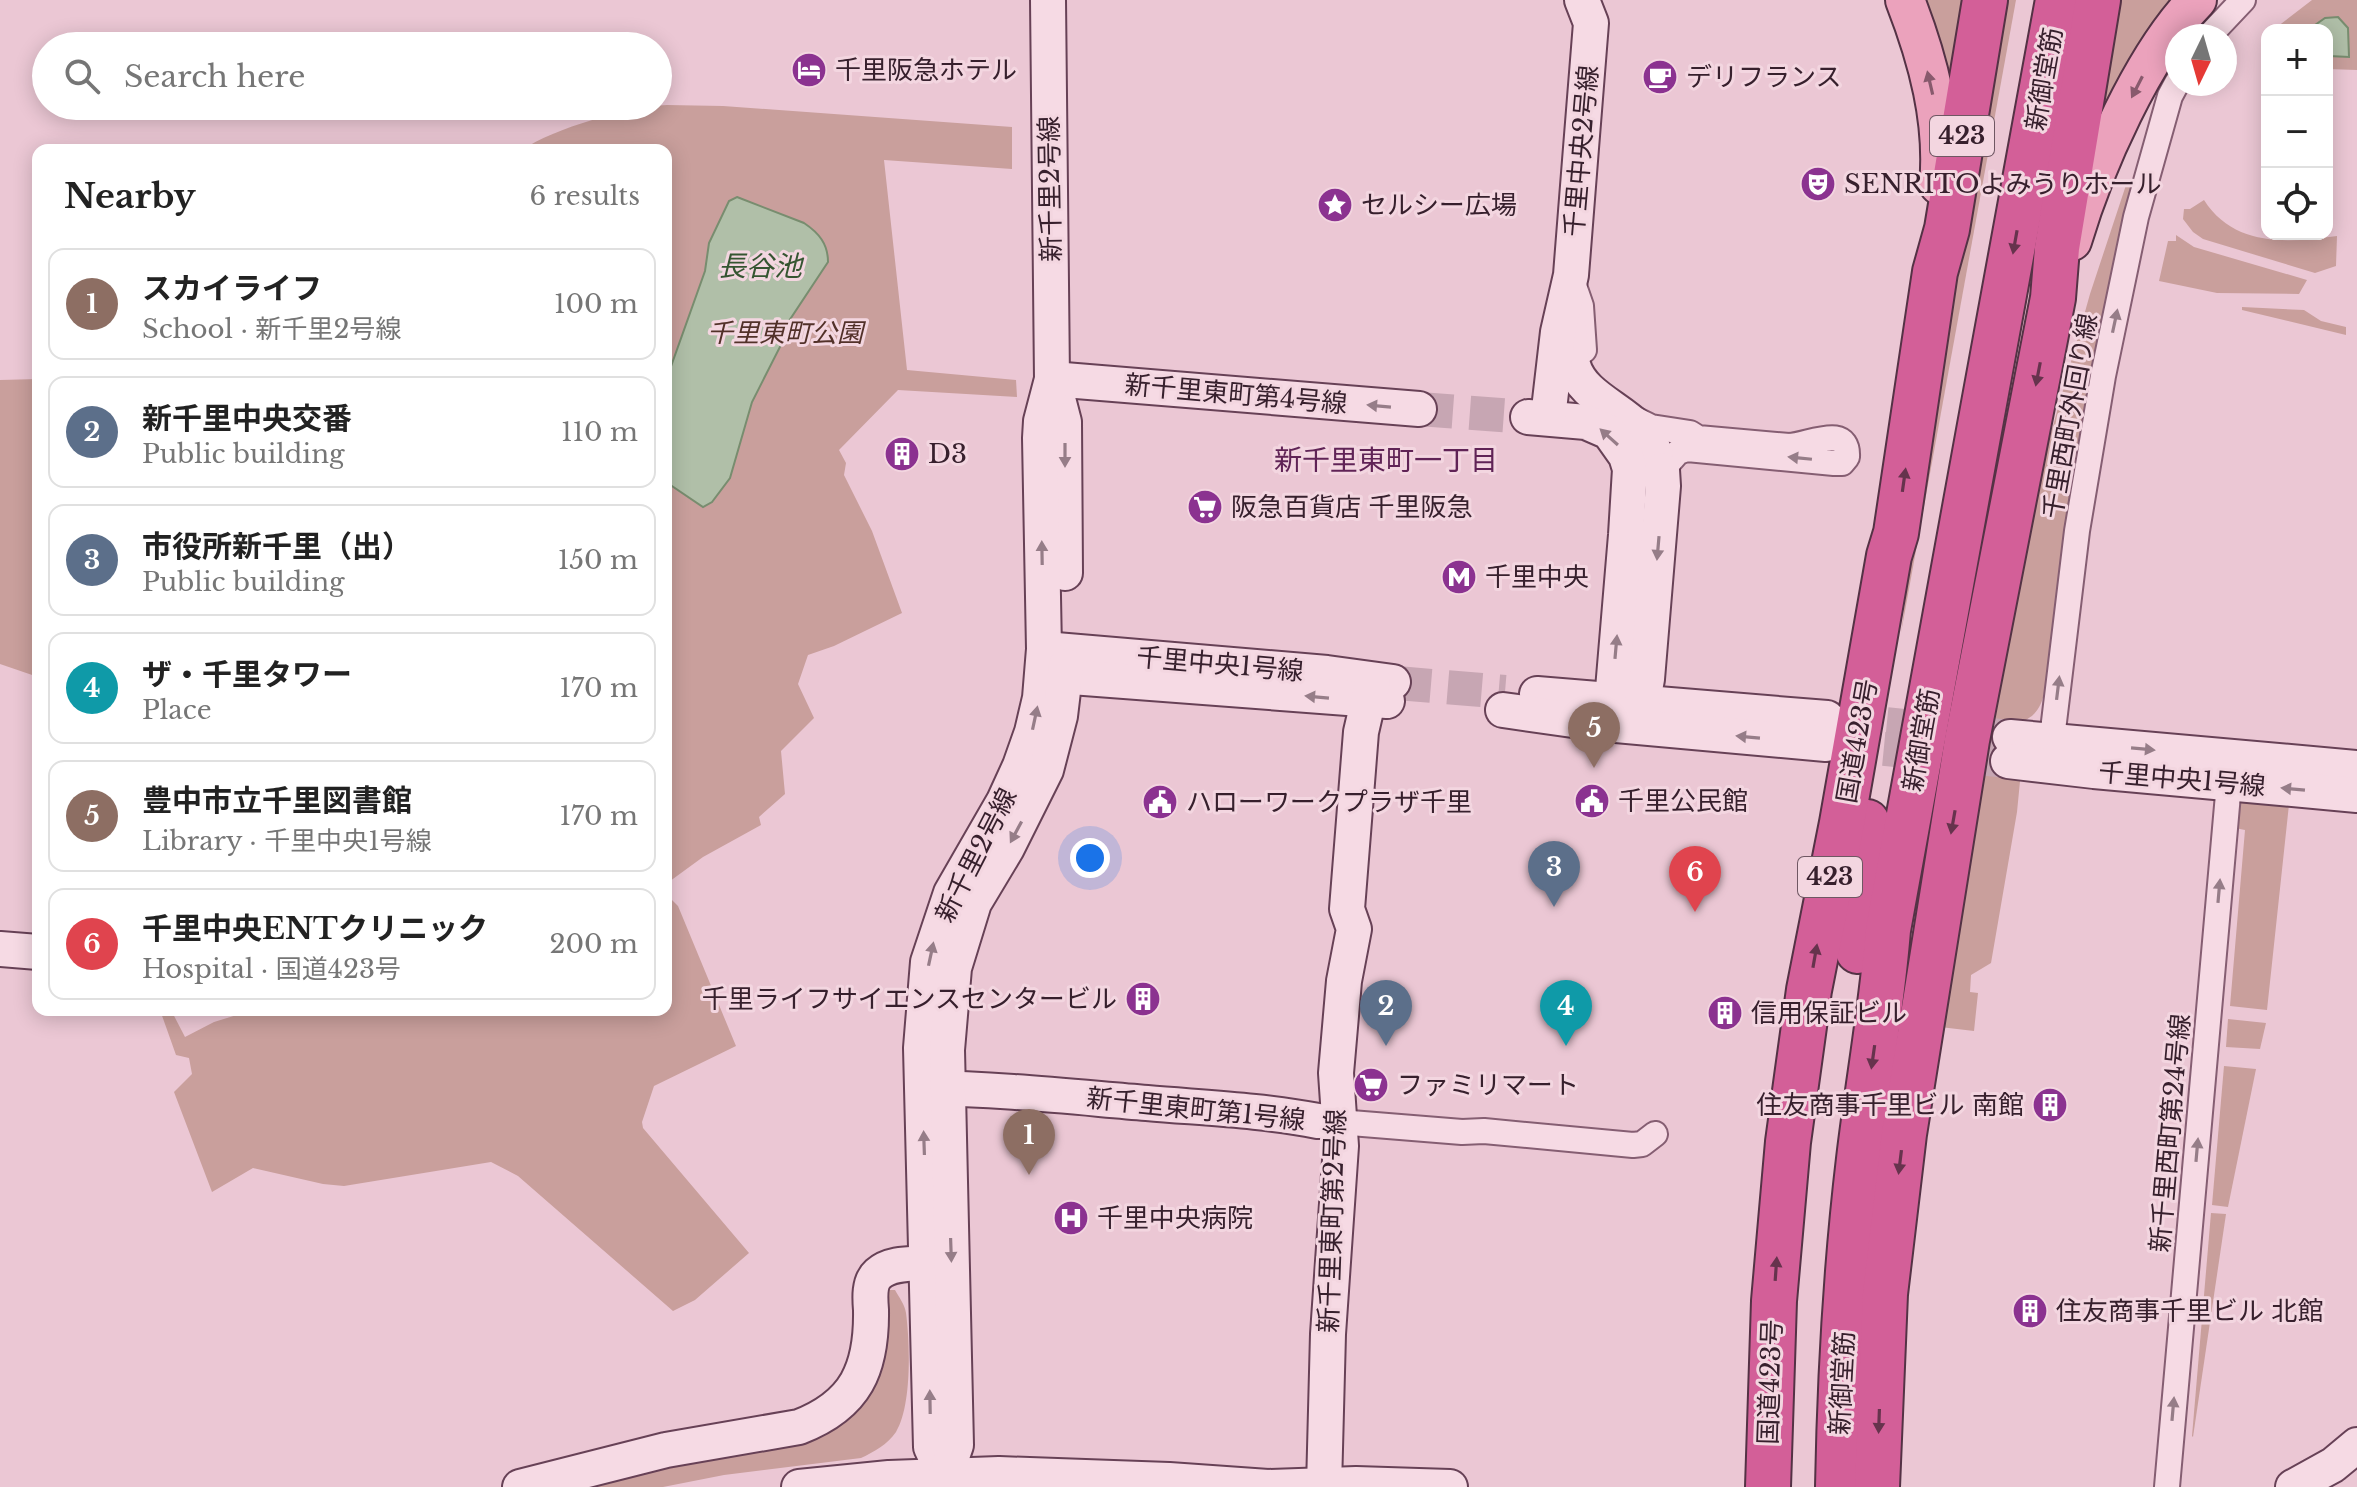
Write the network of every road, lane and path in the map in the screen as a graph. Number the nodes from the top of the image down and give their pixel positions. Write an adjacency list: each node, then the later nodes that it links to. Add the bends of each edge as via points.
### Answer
1 (1048, 0): 15 (street, 新千里2号線)
2 (1582, 0): 13 (street, 千里中央2号線, via 1591,23)
3 (1905, 0): 12 (main road, one-way to 3, via 1940,128)
4 (1985, 0): 12 (highway, 国道423号 / 423, via 1947,229)
5 (2028, 0): 37 (highway, 新御堂筋 / 423)
6 (2058, 0): 37 (highway, 新御堂筋 / 423, one-way to 37, via 1888,930)
7 (2098, 0): 14 (highway)
8 (2197, 0): 14 (main road, one-way to 14, via 2131,98 2083,205)
9 (2243, 0): 10 (street)
10 (2220, 24)
11 (2170, 96): 31 (street, 千里西町外回り線, one-way to 11, via 2077,531 2103,376 2136,217)
12 (1935, 272): 23 (highway, 国道423号 / 423, one-way to 12)
13 (1568, 289): 16 (street, 千里中央2号線, via 1573,365); 18 (street, 千里中央2号線); 20 (street, via 1581,306 1587,360 1598,378 1645,411 1678,423)
14 (2053, 298): 22 (highway, one-way to 22)
15 (1052, 379): 17 (street, 新千里東町第4号線, one-way to 15); 25 (street, 新千里2号線, via 1064,422)
16 (1610, 405): 18 (street, via 1586,401); 19 (street, via 1651,427); 21 (street, 千里中央2号線, via 1643,431)
17 (1419, 409)
18 (1538, 418): 24 (street, one-way to 18, via 1630,469 1609,432 1586,422)
19 (1698, 438): 20 (street, via 1789,446); 21 (street, via 1669,446)
20 (1817, 441): 21 (street, one-way to 21, via 1844,440 1847,457 1834,463 1687,449)
21 (1659, 463): 24 (street, via 1645,473 1639,507); 28 (street, one-way to 28, via 1663,486)
22 (2013, 499): 37 (highway); 52 (highway, one-way to 52, via 1904,1134 1885,1294)
23 (1896, 533): 37 (highway, via 1899,558 1862,863); 49 (highway, 国道423号 / 423, one-way to 23, via 1788,1142 1809,990)
24 (1626, 535): 28 (street, one-way to 24)
25 (1055, 663): 26 (street, 千里中央1号線, via 1327,673); 38 (street, 新千里2号線, via 1020,766 951,893 934,937 923,1021)
26 (1383, 691): 39 (street, 新千里東町第2号線, via 1361,732 1347,909 1337,928 1327,982 1319,1078)
27 (1504, 701): 28 (street)
28 (1624, 713): 29 (street)
29 (1827, 731)
30 (2009, 749): 31 (street, 千里中央1号線)
31 (2050, 753): 33 (street, 千里中央1号線)
32 (2357, 768): 33 (street, 千里中央1号線)
33 (2239, 771): 34 (street, 千里中央1号線, one-way to 33); 53 (street, 新千里西町第24号線, one-way to 33)
34 (2357, 795)
35 (0, 949): 36 (street)
36 (32, 952)
37 (1871, 966): 41 (highway, 新御堂筋 / 423)
38 (935, 1088): 39 (street, 新千里東町第1号線); 42 (street, 新千里2号線, one-way to 38); 44 (street, 新千里2号線, one-way to 44, via 956,1445)
39 (1329, 1122): 40 (street, via 1633,1145); 45 (street, 新千里東町第1号線, via 1308,1294)
40 (1655, 1134)
41 (1844, 1161): 50 (highway, 新御堂筋 / 423, via 1819,1258); 51 (highway, 新御堂筋 / 423)
42 (926, 1263): 44 (street, 新千里2号線, one-way to 42, via 931,1447); 46 (street, via 886,1267 874,1277 863,1370 841,1404 819,1419 607,1463)
43 (2357, 1445): 54 (street)
44 (945, 1482): 45 (street, via 999,1474); 47 (street, via 889,1478)
45 (1314, 1486): 48 (street)
46 (520, 1487)
47 (799, 1487)
48 (1450, 1487)
49 (1768, 1487)
50 (1808, 1487)
51 (1838, 1487)
52 (1877, 1487)
53 (2167, 1487)
54 (2293, 1487)

